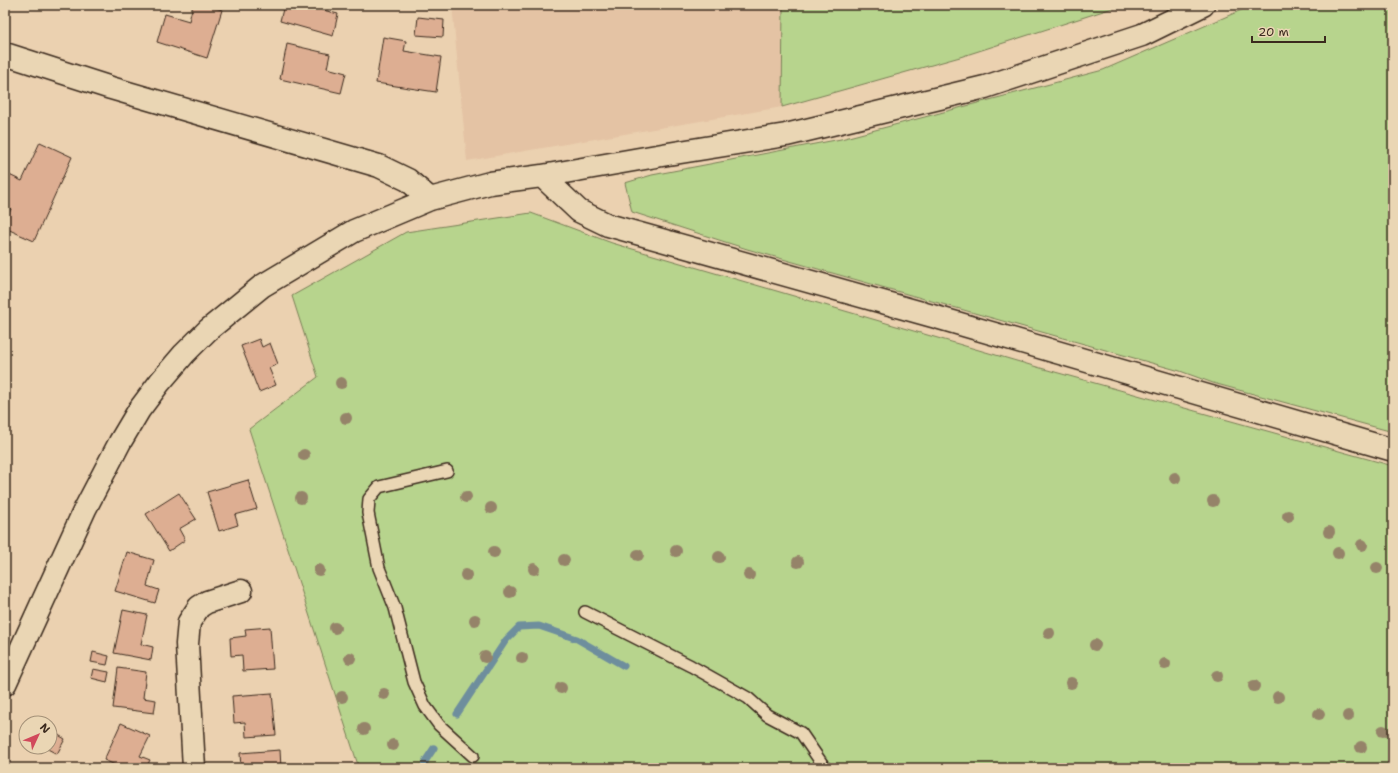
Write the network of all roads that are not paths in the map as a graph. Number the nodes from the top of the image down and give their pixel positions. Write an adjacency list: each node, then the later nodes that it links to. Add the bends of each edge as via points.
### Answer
1 (1203, 5): 3 (street, via 1142,35 985,87 786,135)
2 (5, 54): 4 (street, via 111,88 379,166 408,180)
3 (542, 176): 4 (street, via 490,183); 5 (street, via 579,211 608,225)
4 (430, 199): 9 (street, via 354,231 262,286 208,330 184,354 139,410 120,442 85,509)
5 (1393, 450)
6 (447, 471): 10 (lane, via 379,487 368,499 368,513 378,568 395,608 414,682 424,706 438,725)
7 (241, 592): 11 (street, via 207,602 199,607 189,622 187,644)
8 (585, 612): 12 (lane, via 748,698 767,715 801,733)
9 (5, 684)
10 (473, 756)
11 (194, 768)
12 (825, 768)

